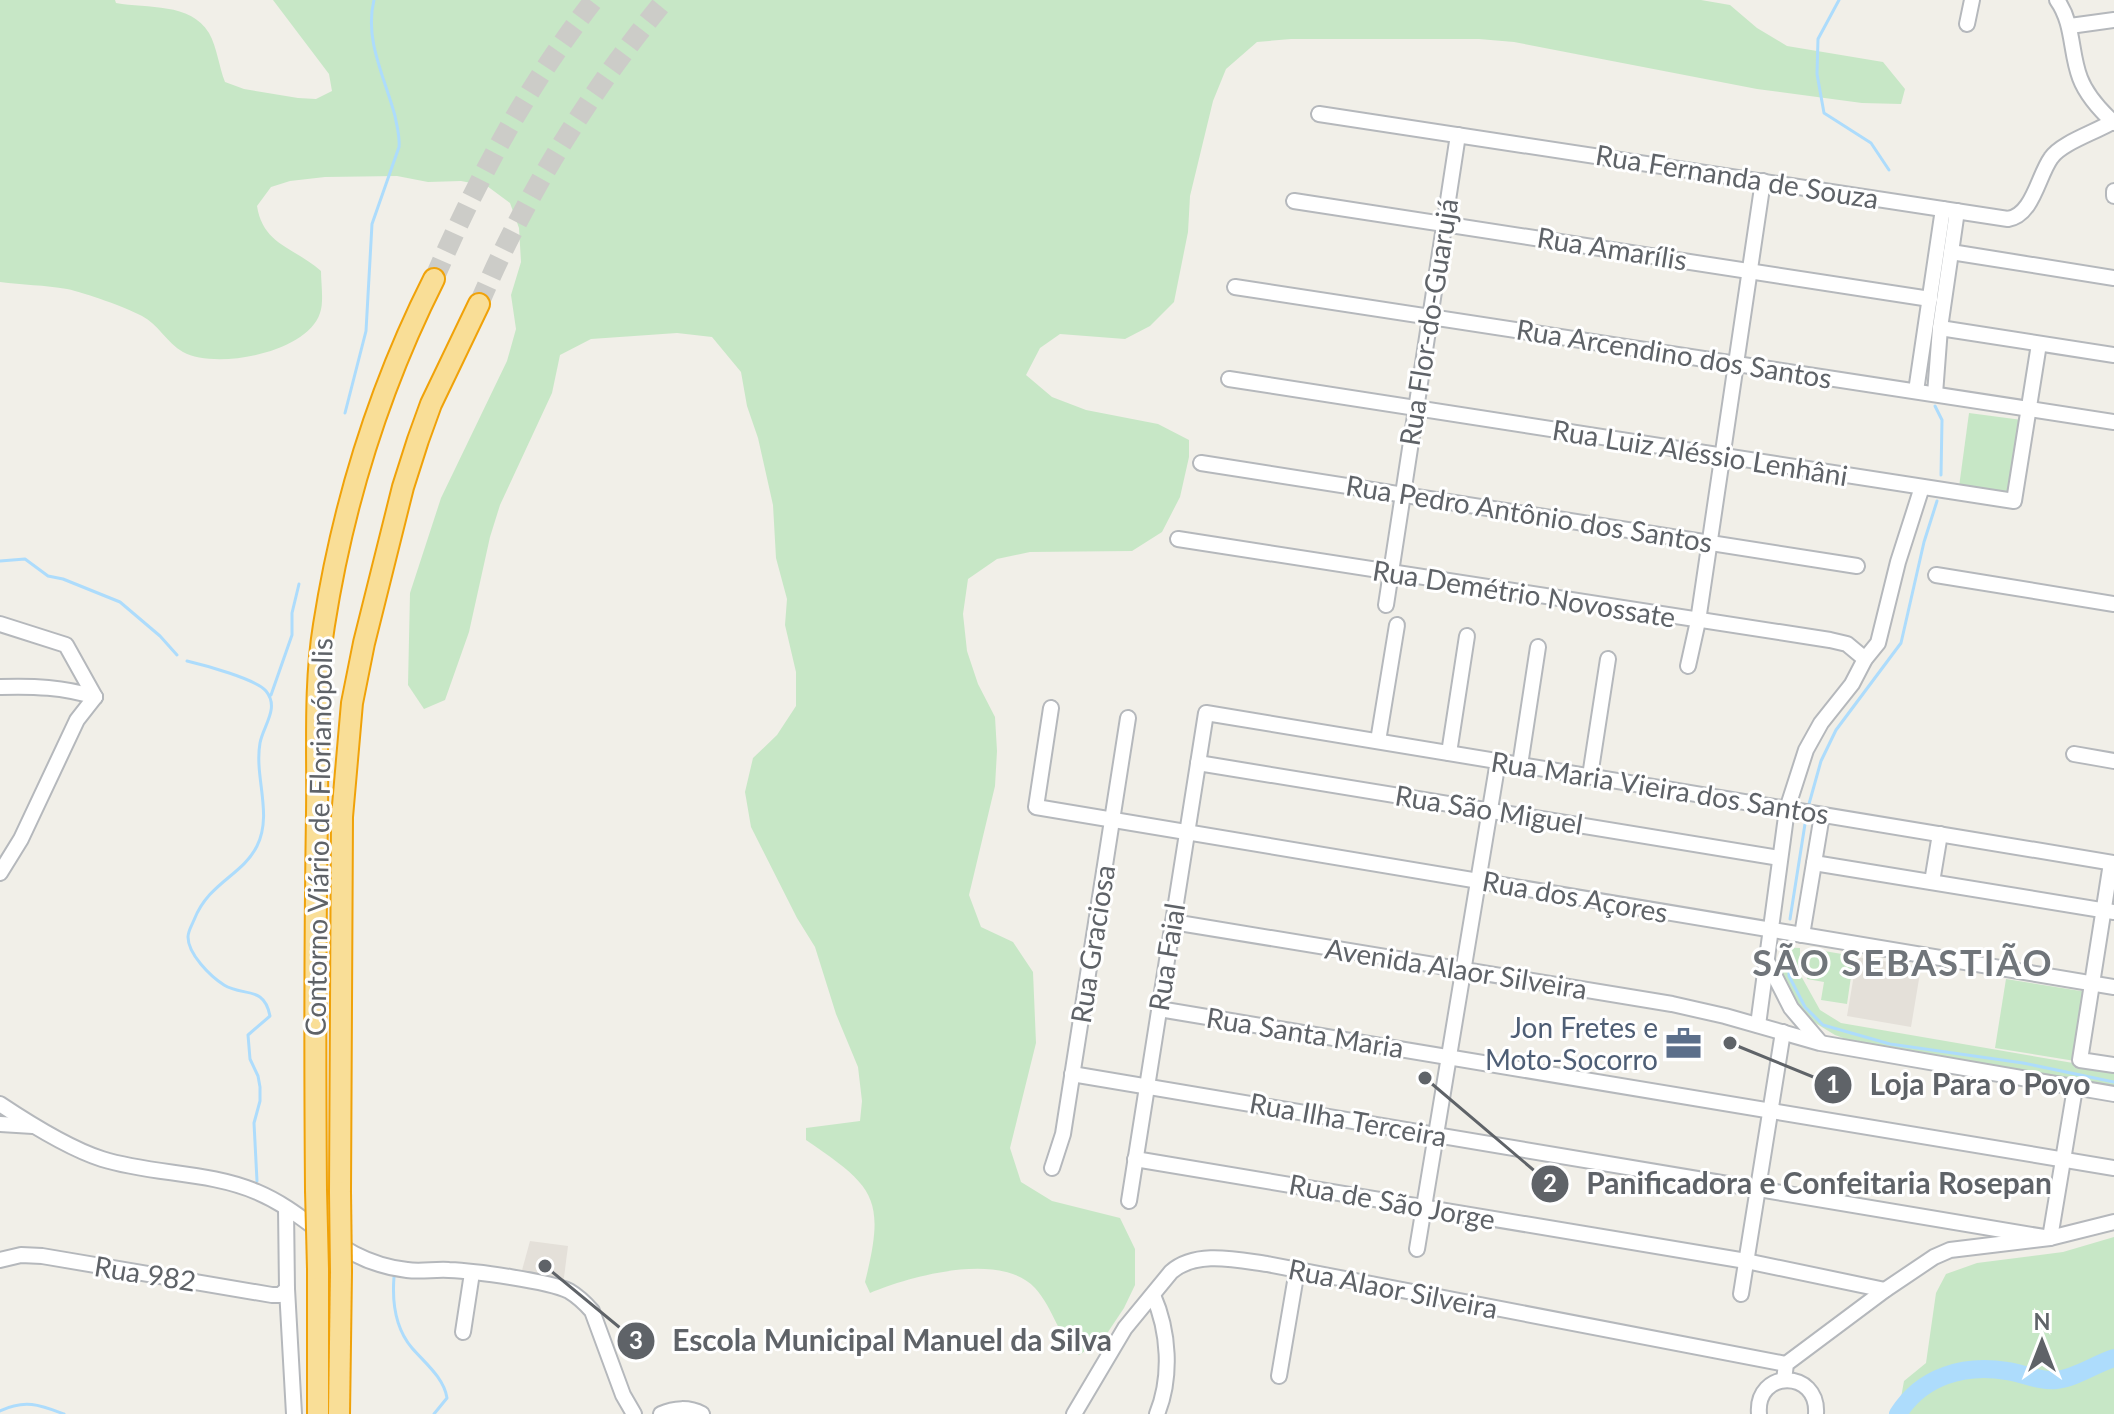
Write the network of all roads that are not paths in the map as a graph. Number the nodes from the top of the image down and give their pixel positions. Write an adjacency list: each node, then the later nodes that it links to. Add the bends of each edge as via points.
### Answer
1 (1972, 0): 4 (street)
2 (2057, 0): 5 (street)
3 (2114, 20): 5 (street)
4 (1967, 24)
5 (2070, 26): 7 (street, via 2079,77)
6 (1319, 114): 8 (street, Rua Fernanda de Souza)
7 (2113, 123): 11 (street, Rua Fernanda de Souza, via 2055,152 2027,205 2014,218)
8 (1458, 135): 9 (street, Rua Fernanda de Souza); 12 (street, Rua Flor-do-Guarujá)
9 (1763, 181): 11 (street, Rua Fernanda de Souza); 14 (street)
10 (1294, 201): 12 (street, Rua Amarílis)
11 (1950, 210): 13 (street); 18 (street)
12 (1444, 224): 14 (street, Rua Amarílis); 20 (street, Rua Flor-do-Guarujá)
13 (1951, 252): 15 (street); 21 (street)
14 (1750, 271): 18 (street, Rua Amarílis); 24 (street)
15 (2114, 278)
16 (434, 279): 123 (highway, Contorno Viário de Florianópolis, bridge, via 400,349 356,477 323,627 315,961)
17 (1235, 287): 20 (street, Rua Arcendino dos Santos)
18 (1930, 299): 26 (street)
19 (479, 304): 124 (highway, Contorno Viário de Florianópolis, bridge, via 414,451 352,703 342,817)
20 (1430, 317): 24 (street, Rua Arcendino dos Santos); 28 (street, Rua Flor-do-Guarujá)
21 (1940, 328): 22 (street); 27 (street)
22 (2039, 344): 23 (street); 29 (street, Rua Luiz Aléssio Lenhâni)
23 (2114, 355)
24 (1736, 364): 26 (street, Rua Arcendino dos Santos); 31 (street)
25 (1229, 379): 28 (street, Rua Luiz Aléssio Lenhâni)
26 (1916, 391): 27 (street, Rua Arcendino dos Santos)
27 (1935, 394): 29 (street, Rua Arcendino dos Santos)
28 (1416, 408): 31 (street, Rua Luiz Aléssio Lenhâni); 34 (street, Rua Flor-do-Guarujá)
29 (2029, 409): 30 (street, Rua Arcendino dos Santos); 33 (street, Rua Luiz Aléssio Lenhâni, via 2014,501)
30 (2114, 422)
31 (1723, 456): 33 (street, Rua Luiz Aléssio Lenhâni); 36 (street)
32 (1201, 463): 34 (street, Rua Pedro Antônio dos Santos)
33 (1922, 487): 48 (street, via 1878,643)
34 (1403, 494): 36 (street, Rua Pedro Antônio dos Santos); 38 (street, Rua Flor-do-Guarujá)
35 (1178, 539): 38 (street, Rua Demétrio Novossate)
36 (1710, 543): 37 (street, Rua Pedro Antônio dos Santos); 42 (street)
37 (1857, 566)
38 (1391, 573): 41 (street, Rua Flor-do-Guarujá); 42 (street, Rua Demétrio Novossate)
39 (1936, 575): 40 (street)
40 (2114, 604)
41 (1386, 605)
42 (1698, 621): 48 (street, Rua Demétrio Novossate, via 1830,640 1847,644); 49 (street)
43 (0, 624): 51 (street, via 66,645)
44 (1397, 625): 55 (street)
45 (1467, 636): 56 (street)
46 (1538, 647): 61 (street)
47 (1608, 659): 62 (street)
48 (1865, 659): 63 (street, via 1806,750)
49 (1688, 666)
50 (0, 687): 51 (street, via 47,686)
51 (95, 697): 72 (street, via 77,720)
52 (1051, 708): 66 (street, Rua dos Açores, via 1036,807)
53 (1206, 713): 55 (street, Rua Maria Vieira dos Santos); 60 (street, Rua Faial)
54 (1128, 718): 66 (street, Rua Graciosa)
55 (1378, 741): 56 (street, Rua Maria Vieira dos Santos)
56 (1449, 753): 58 (street, Rua Maria Vieira dos Santos)
57 (2074, 754): 59 (street)
58 (1498, 761): 61 (street, Rua Maria Vieira dos Santos); 64 (street)
59 (2114, 761)
60 (1198, 763): 64 (street, Rua São Miguel); 67 (street, Rua Faial)
61 (1520, 765): 62 (street, Rua Maria Vieira dos Santos)
62 (1590, 776): 63 (street, Rua Maria Vieira dos Santos)
63 (1787, 809): 65 (street, Rua Maria Vieira dos Santos); 69 (street)
64 (1489, 810): 69 (street, Rua São Miguel); 73 (street)
65 (1822, 815): 68 (street, Rua Maria Vieira dos Santos); 70 (street)
66 (1112, 819): 67 (street, Rua dos Açores); 89 (street, Rua Graciosa)
67 (1187, 832): 73 (street, Rua dos Açores); 76 (street, Rua Faial)
68 (1940, 834): 71 (street, Rua Maria Vieira dos Santos); 74 (street)
69 (1780, 858): 77 (street)
70 (1814, 863): 74 (street); 78 (street)
71 (2113, 863): 75 (street)
72 (0, 873)
73 (1478, 881): 77 (street, Rua dos Açores); 80 (street)
74 (1932, 882): 75 (street)
75 (2109, 911): 81 (street)
76 (1173, 922): 80 (street, Avenida Alaor Silveira); 83 (street, Rua Faial)
77 (1770, 930): 78 (street, Rua dos Açores); 79 (street)
78 (1802, 935): 81 (street, Rua dos Açores)
79 (1766, 959): 84 (street); 86 (street, via 1791,1008)
80 (1463, 970): 84 (street, Avenida Alaor Silveira, via 1672,1004); 87 (street)
81 (2092, 984): 82 (street, Rua dos Açores); 88 (street, via 2080,1060)
82 (2114, 987)
83 (1159, 1009): 87 (street, Rua Santa Maria); 90 (street, Rua Faial)
84 (1758, 1025): 85 (street, Avenida Alaor Silveira)
85 (1783, 1032): 86 (street, Avenida Alaor Silveira); 94 (street)
86 (1820, 1043): 91 (street, Avenida Alaor Silveira)
87 (1449, 1057): 94 (street, Rua Santa Maria); 97 (street)
88 (2114, 1065)
89 (1072, 1074): 90 (street, Rua Ilha Terceira); 100 (street, Rua Graciosa)
90 (1147, 1086): 97 (street, Rua Ilha Terceira); 98 (street, Rua Faial)
91 (2075, 1088): 92 (street, Avenida Alaor Silveira); 99 (street)
92 (2114, 1094)
93 (0, 1104): 96 (street)
94 (1770, 1111): 99 (street, Rua Santa Maria); 102 (street)
95 (0, 1124): 96 (street)
96 (33, 1126): 104 (street, via 102,1159 223,1181)
97 (1436, 1135): 102 (street, Rua Ilha Terceira); 105 (street)
98 (1135, 1159): 103 (street, Rua Faial); 105 (street, Rua de São Jorge)
99 (2063, 1160): 101 (street, Rua Santa Maria); 107 (street)
100 (1052, 1168)
101 (2114, 1168)
102 (1758, 1189): 107 (street, Rua Ilha Terceira); 110 (street)
103 (1129, 1201)
104 (286, 1208): 112 (street, via 348,1253 411,1271); 113 (street)
105 (1424, 1208): 108 (street); 110 (street, Rua de São Jorge)
106 (2114, 1222): 107 (street)
107 (2050, 1238): 114 (street, via 1950,1250)
108 (1417, 1249)
109 (0, 1259): 113 (street, Rua 982, via 42,1256 272,1295)
110 (1746, 1261): 114 (street, Rua de São Jorge); 115 (street)
111 (1297, 1270): 116 (street, Rua Alaor Silveira, via 1199,1259 1178,1266); 118 (street, Rua Alaor Silveira); 119 (street)
112 (472, 1273): 117 (street); 125 (street, via 548,1284 582,1300 599,1326)
113 (287, 1289): 122 (street)
114 (1885, 1290): 118 (street)
115 (1741, 1294)
116 (1153, 1295): 128 (street, Rua Alaor Silveira, via 1125,1328); 129 (street, via 1167,1358)
117 (463, 1332)
118 (1786, 1364): 120 (street)
119 (1279, 1376)
120 (1784, 1380): 121 (street, via 1765,1390); 130 (street, via 1810,1391)
121 (1754, 1413)
122 (294, 1414)
123 (318, 1414)
124 (339, 1414)
125 (634, 1414)
126 (661, 1414): 127 (street, via 680,1409)
127 (702, 1414)
128 (1074, 1414)
129 (1157, 1414)
130 (1816, 1414)

